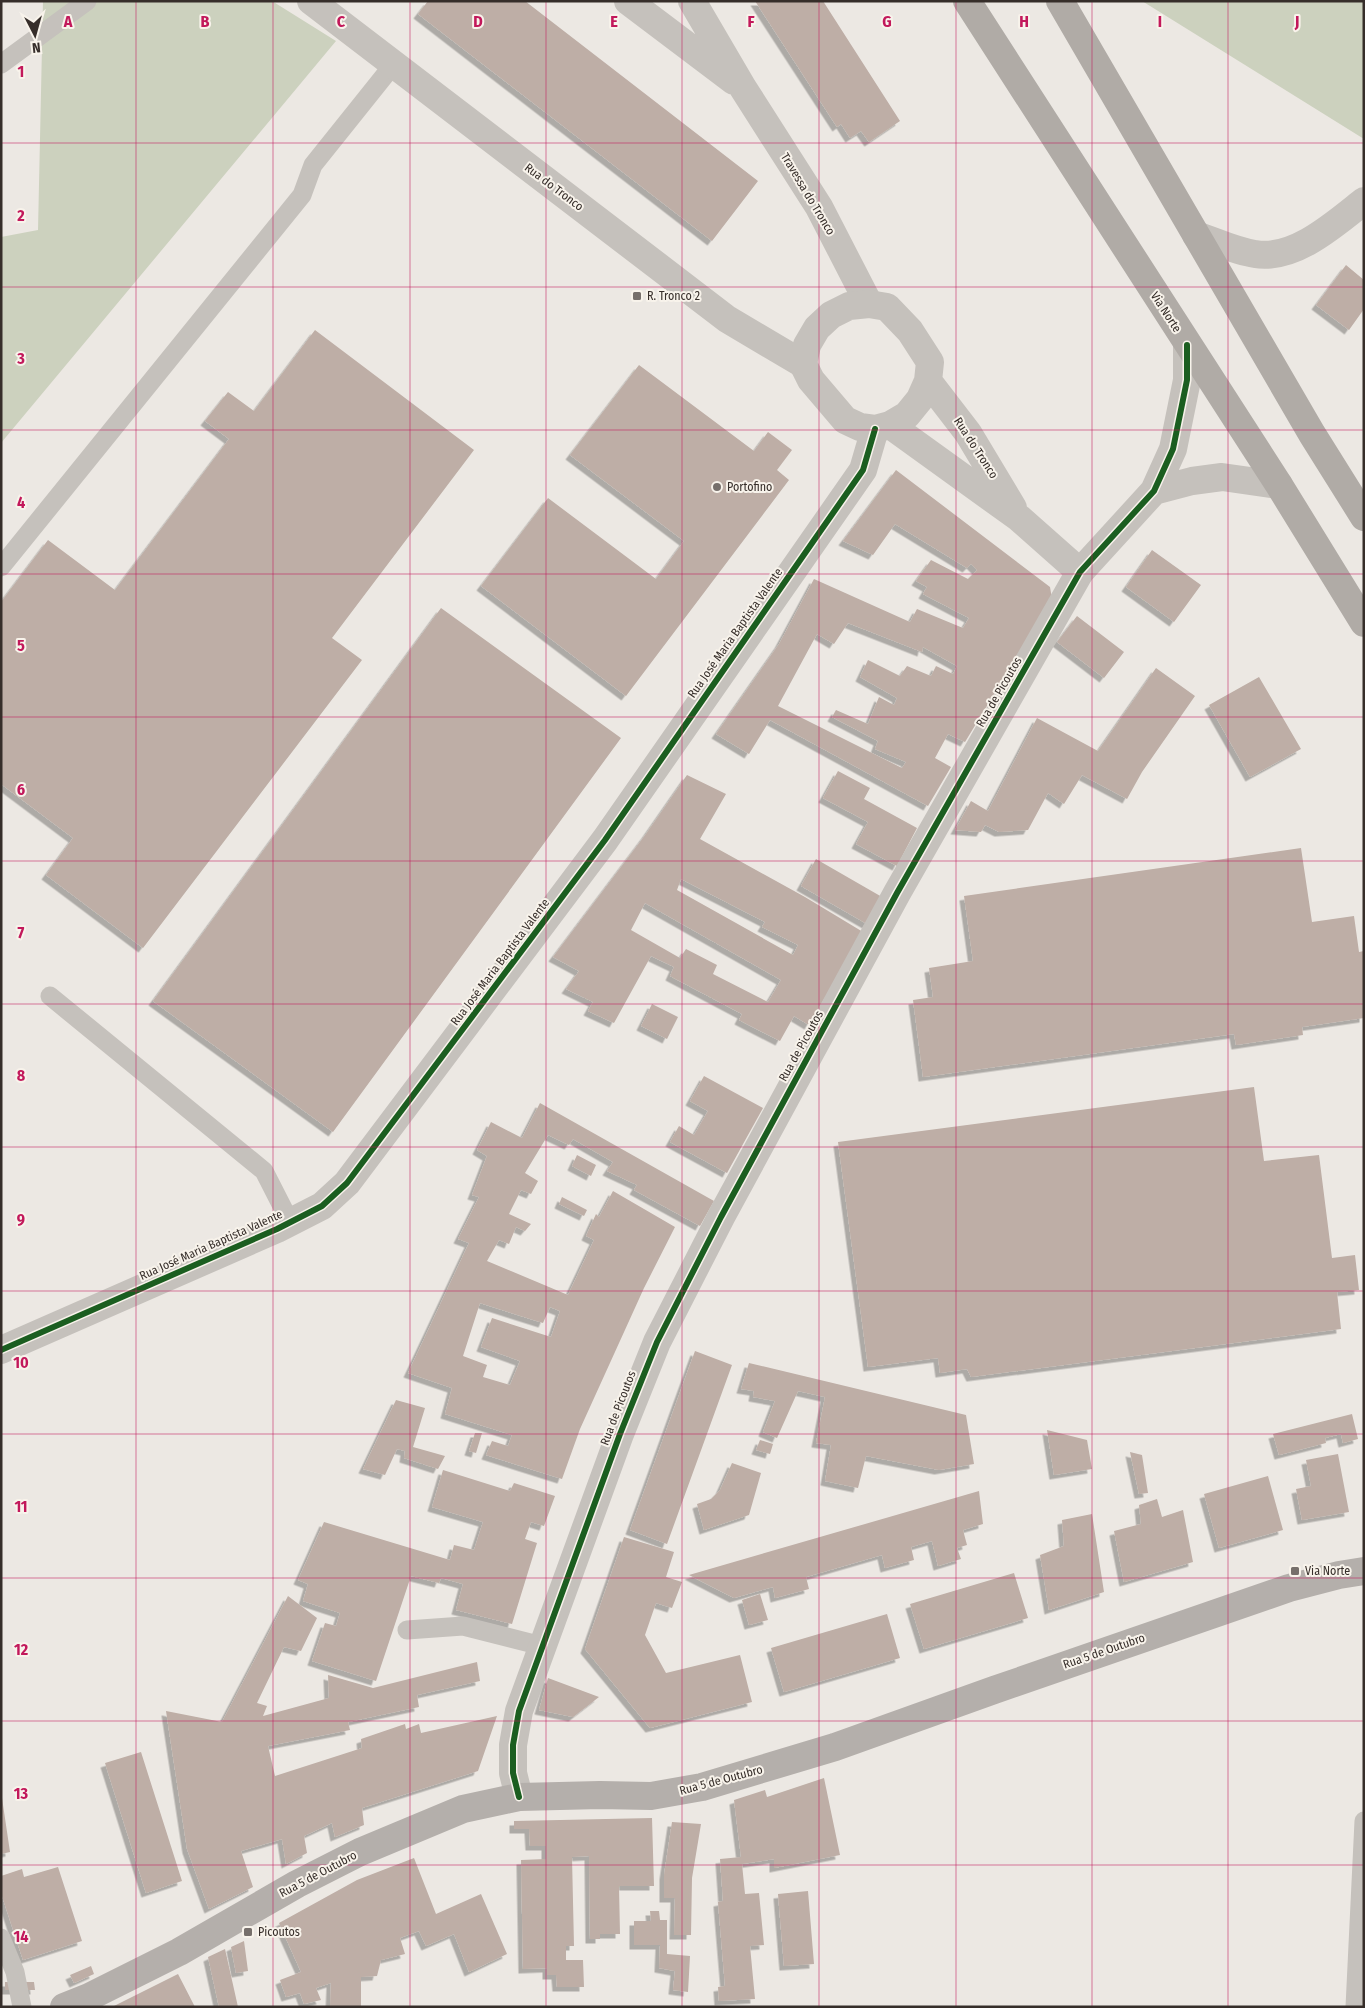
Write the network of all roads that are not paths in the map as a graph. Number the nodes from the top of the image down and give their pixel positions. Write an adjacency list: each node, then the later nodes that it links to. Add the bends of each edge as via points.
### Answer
1 (88, 1): 7 (lane)
2 (311, 1): 8 (street, Rua do Tronco)
3 (628, 1): 9 (street, Travessa do Tronco)
4 (692, 1): 9 (street, Travessa do Tronco)
5 (967, 1): 13 (highway, Via Norte)
6 (1060, 1): 11 (highway)
7 (1, 64)
8 (393, 65): 14 (street, Rua do Tronco, via 727,319); 21 (lane, via 313,165 302,195)
9 (743, 88): 12 (street, Travessa do Tronco, via 819,207)
10 (1364, 201): 11 (street, via 1324,232 1286,252 1257,255)
11 (1206, 238): 19 (highway, via 1312,434)
12 (868, 304): 14 (street, via 849,306 831,314 807,345); 15 (street, via 887,307 910,331 930,362)
13 (1188, 345): 17 (highway, Via Norte); 18 (street, Rua de Picoutos, via 1187,380 1173,449)
14 (803, 364): 16 (street, Rua do Tronco, via 811,380 845,420 860,427)
15 (928, 381): 16 (street, via 912,410); 20 (street, Rua do Tronco, via 968,433)
16 (883, 427): 20 (street, Rua do Tronco); 25 (street, Rua José Maria Baptista Valente, via 863,470 605,840 347,1184 322,1206)
17 (1279, 485): 18 (street, via 1222,477); 23 (highway, Via Norte)
18 (1154, 491): 22 (street, Rua de Picoutos)
19 (1364, 516)
20 (1019, 518): 22 (street, Rua do Tronco)
21 (1, 567)
22 (1080, 572): 29 (street, Rua de Picoutos, via 897,893 657,1342)
23 (1364, 623)
24 (50, 996): 25 (lane, via 264,1171)
25 (290, 1222): 26 (street, Rua José Maria Baptista Valente)
26 (1, 1350)
27 (1364, 1571): 30 (main road, Rua 5 de Outubro, via 1289,1588 835,1747 702,1787 651,1796)
28 (407, 1630): 29 (lane, via 463,1626)
29 (542, 1646): 30 (street, Rua de Picoutos, via 519,1711 515,1737 513,1773)
30 (519, 1797): 33 (main road, Rua 5 de Outubro, via 463,1809 360,1852)
31 (1364, 1821): 35 (lane)
32 (1, 1938): 34 (lane, via 15,1972)
33 (83, 2003)
34 (22, 2007)
35 (1355, 2007)

